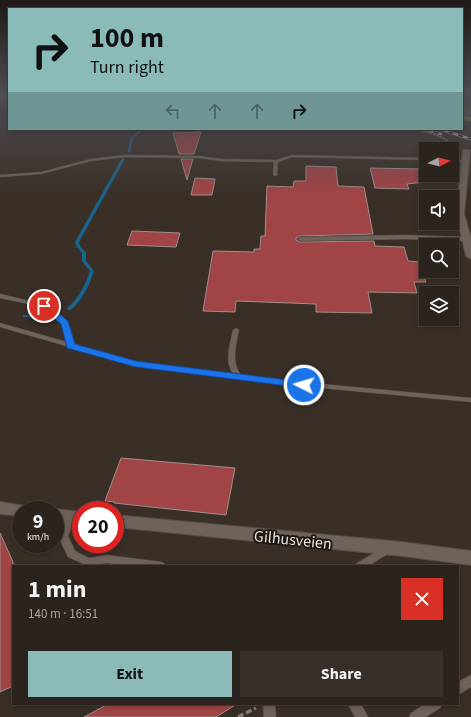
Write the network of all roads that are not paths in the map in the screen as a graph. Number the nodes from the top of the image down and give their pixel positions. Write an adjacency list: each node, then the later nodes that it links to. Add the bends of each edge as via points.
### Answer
1 (469, 152): 5 (street)
2 (419, 159): 3 (lane, via 292,156)
3 (276, 161): 6 (lane); 7 (lane, via 221,160 192,156 125,156 91,160 41,173)
4 (459, 162): 5 (lane)
5 (466, 162): 9 (street, via 460,214)
6 (275, 175)
7 (0, 176)
8 (300, 239): 9 (lane)
9 (466, 239): 10 (street)
10 (471, 256)
11 (0, 296): 14 (lane, via 44,306 65,323)
12 (0, 325): 14 (lane)
13 (236, 330): 15 (lane, via 231,359 232,368)
14 (71, 346): 15 (lane, via 136,364)
15 (239, 377): 16 (lane)
16 (471, 400)
17 (0, 508): 18 (street)
18 (12, 509)
19 (124, 522): 21 (street, Gilhusveien)
20 (72, 523): 23 (lane, via 63,536 71,554)
21 (388, 548): 22 (street, Gilhusveien); 25 (lane)
22 (471, 558)
23 (88, 564): 24 (lane, via 107,559)
24 (153, 565)
25 (362, 565)
26 (471, 680): 27 (lane)
27 (459, 688)
28 (355, 705): 30 (lane)
29 (434, 705): 31 (lane)
30 (362, 717)
31 (416, 717)

